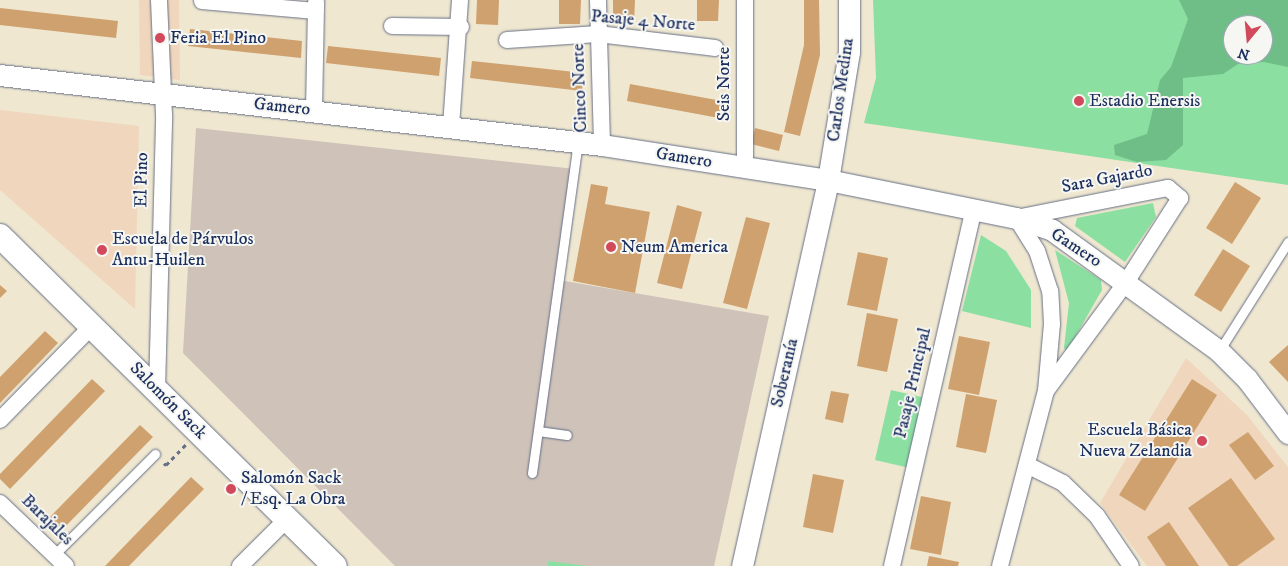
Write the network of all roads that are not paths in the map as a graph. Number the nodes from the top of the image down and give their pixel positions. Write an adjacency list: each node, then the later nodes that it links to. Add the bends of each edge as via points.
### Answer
1 (159, 0): 15 (street, El Pino)
2 (460, 0): 10 (street)
3 (598, 0): 11 (street, Cinco Norte)
4 (745, 0): 20 (street, Seis Norte)
5 (850, 0): 21 (street, Carlos Medina, via 849,52)
6 (202, 1): 7 (street)
7 (237, 2): 8 (street)
8 (316, 6): 16 (street)
9 (392, 26): 10 (street)
10 (460, 27): 17 (street)
11 (598, 34): 12 (street, Pasaje 4 Norte); 13 (street, Pasaje 4 Norte); 19 (street, Cinco Norte)
12 (507, 40)
13 (715, 48)
14 (0, 75): 15 (street, Gamero)
15 (163, 94): 16 (street, Gamero); 29 (street, El Pino)
16 (314, 111): 17 (street, Gamero)
17 (451, 126): 18 (street, Gamero)
18 (578, 141): 19 (street, Gamero); 32 (lane)
19 (602, 145): 20 (street, Gamero)
20 (745, 168): 21 (street, Gamero)
21 (828, 180): 22 (street, Gamero); 43 (street, Soberanía)
22 (974, 208): 23 (street, Gamero); 44 (street, Pasaje Principal)
23 (1016, 218): 26 (street, Gamero, via 1052,230); 26 (street, Sara Gajardo, via 1168,188 1180,198); 30 (street, Sara Gajardo, via 1037,251 1050,291 1052,324)
24 (0, 236): 27 (main road, Salomón Sack)
25 (1288, 242): 28 (lane)
26 (1127, 281): 28 (street, Gamero); 30 (street, Sara Gajardo)
27 (92, 326): 29 (main road, Salomón Sack); 31 (street)
28 (1219, 351): 33 (street, Gamero, via 1247,380)
29 (157, 390): 39 (main road, Salomón Sack)
30 (1046, 391): 36 (street, Sara Gajardo)
31 (0, 420)
32 (538, 431): 34 (lane); 37 (lane)
33 (1288, 433)
34 (567, 435)
35 (155, 454): 40 (lane)
36 (1027, 465): 45 (street, Sara Gajardo); 46 (street, via 1063,483 1097,516)
37 (532, 473)
38 (0, 503): 40 (street, Barajales)
39 (287, 518): 41 (street); 42 (main road, Salomón Sack)
40 (60, 561)
41 (240, 566)
42 (335, 566)
43 (742, 566)
44 (892, 566)
45 (1000, 566)
46 (1131, 566)

